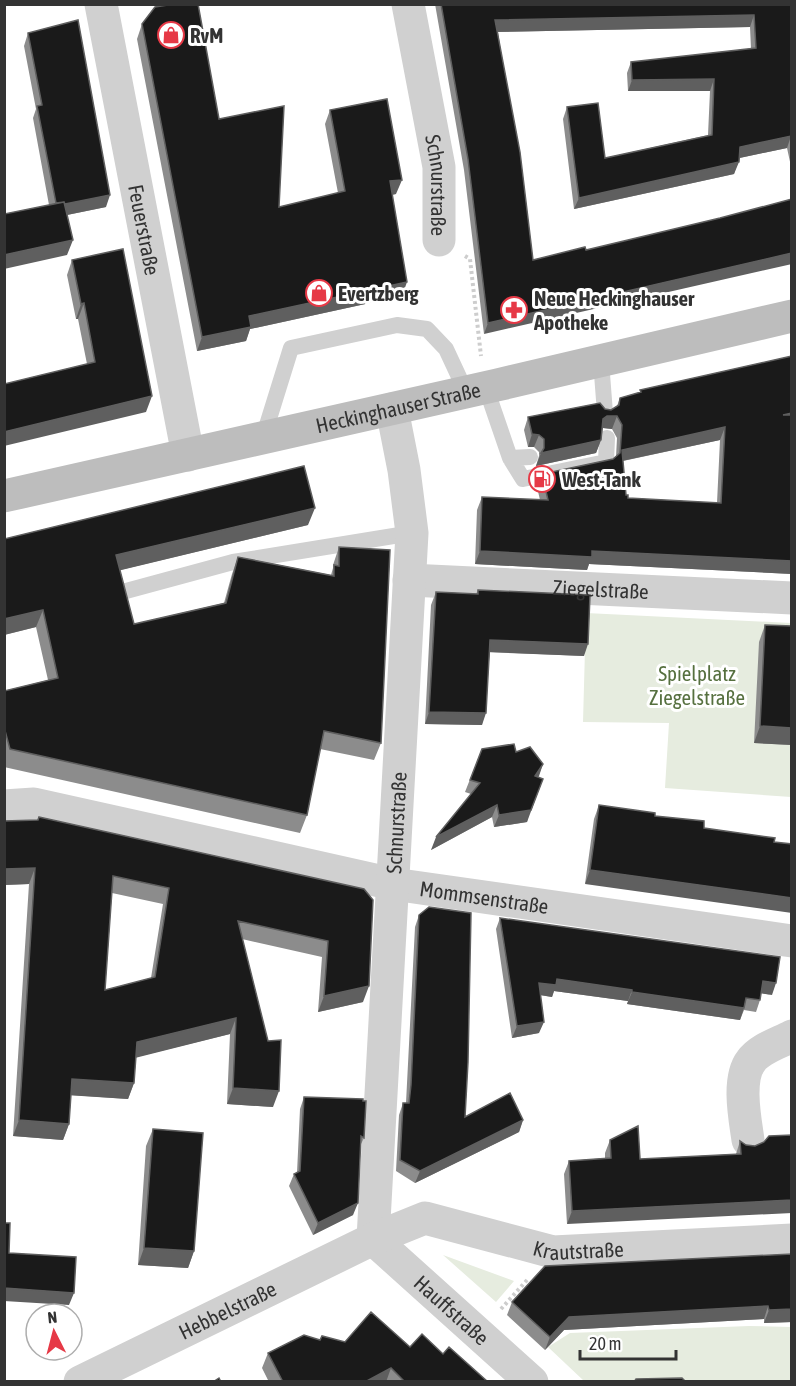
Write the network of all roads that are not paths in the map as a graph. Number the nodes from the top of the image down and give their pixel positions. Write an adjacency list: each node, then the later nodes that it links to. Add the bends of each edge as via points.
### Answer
1 (101, 4): 11 (street, Feuerstraße)
2 (408, 4): 3 (street, Schnurstraße, via 439,167)
3 (439, 240)
4 (792, 316): 5 (main road, Heckinghauser Straße)
5 (601, 361): 6 (main road, Heckinghauser Straße); 8 (lane)
6 (476, 390): 7 (main road, Heckinghauser Straße); 9 (lane, via 427,329 397,325 291,348); 13 (lane)
7 (392, 409): 9 (main road, Heckinghauser Straße); 15 (street, Schnurstraße)
8 (605, 413)
9 (262, 438): 11 (main road, Heckinghauser Straße)
10 (607, 438): 13 (lane, via 606,462 523,479)
11 (188, 455): 14 (main road, Heckinghauser Straße)
12 (530, 457): 13 (lane)
13 (510, 458)
14 (4, 496)
15 (412, 533): 16 (street, Schnurstraße); 17 (lane, via 233,562)
16 (409, 580): 18 (street, Ziegelstraße); 20 (street, Schnurstraße)
17 (126, 591)
18 (792, 598)
19 (4, 806): 20 (street, Mommsenstraße, via 34,804)
20 (393, 884): 21 (street, Mommsenstraße); 24 (street, Schnurstraße)
21 (792, 941)
22 (792, 1036): 23 (street, via 751,1060 743,1095)
23 (748, 1140)
24 (374, 1239): 25 (street, Krautstraße, via 425,1218 553,1252); 26 (street, Hebbelstraße); 27 (street, Hauffstraße)
25 (792, 1240)
26 (80, 1382)
27 (532, 1382)

